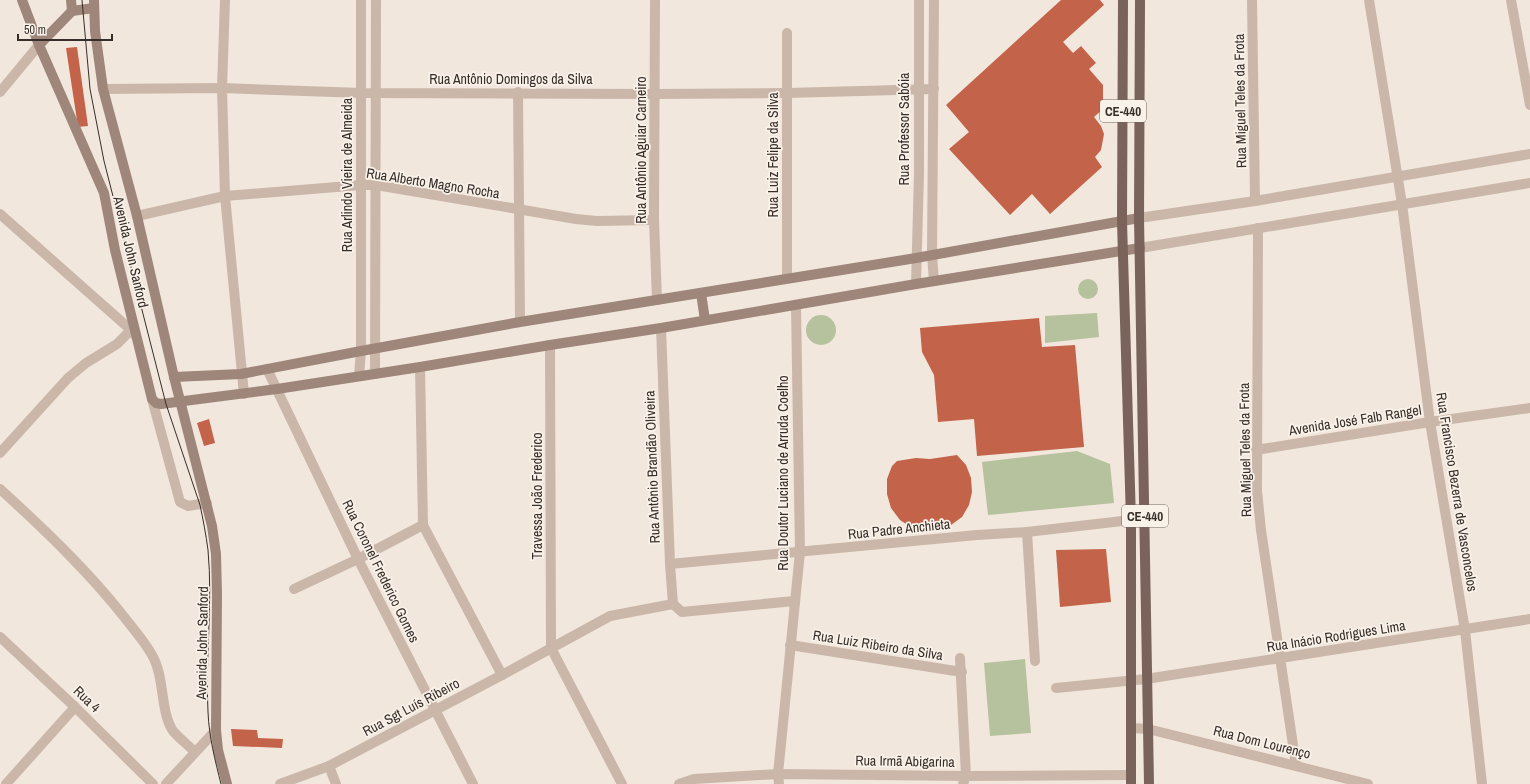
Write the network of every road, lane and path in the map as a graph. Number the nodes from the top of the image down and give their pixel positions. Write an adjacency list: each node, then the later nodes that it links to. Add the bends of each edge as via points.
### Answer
1 (22, 0): 17 (main road, Avenida John Sanford)
2 (71, 0): 15 (main road)
3 (225, 0): 18 (street)
4 (361, 0): 25 (street, Rua Arlindo Vieira de Almeida)
5 (376, 0): 23 (street, Rua Arlindo Vieira de Almeida)
6 (655, 0): 27 (street, Rua Antônio Aguiar Carneiro)
7 (919, 0): 20 (street, Rua Professor Sabóia)
8 (934, 0): 21 (street, Rua Professor Sabóia)
9 (1123, 0): 42 (main road, CE-440)
10 (1140, 0): 40 (main road, CE-440)
11 (1252, 0): 35 (street, Rua Miguel Teles da Frota)
12 (1369, 0): 30 (street)
13 (1511, 0): 28 (street)
14 (94, 4): 15 (main road); 19 (main road, Avenida John Sanford)
15 (72, 11): 17 (main road)
16 (787, 33): 26 (street, Rua Luiz Felipe da Silva)
17 (39, 45): 22 (street); 57 (main road, Avenida John Sanford, via 104,193)
18 (222, 88): 19 (street, Rua Antônio Domingos da Silva); 25 (street, Rua Antônio Domingos da Silva); 34 (street)
19 (103, 89): 39 (main road, Avenida John Sanford)
20 (918, 89): 21 (street, Rua Antônio Domingos da Silva); 26 (street, Rua Antônio Domingos da Silva); 47 (street, Rua Professor Sabóia)
21 (934, 89): 46 (street, Rua Professor Sabóia)
22 (0, 92)
23 (375, 92): 24 (street, Rua Antônio Domingos da Silva); 25 (street, Rua Antônio Domingos da Silva); 33 (street, Rua Arlindo Vieira de Almeida)
24 (518, 92): 27 (street, Rua Antônio Domingos da Silva); 37 (street)
25 (362, 93): 32 (street, Rua Arlindo Vieira de Almeida)
26 (787, 93): 27 (street, Rua Antônio Domingos da Silva); 48 (street, Rua Luiz Felipe da Silva)
27 (654, 94): 41 (street, Rua Antônio Aguiar Carneiro)
28 (1530, 106)
29 (1530, 154): 30 (street)
30 (1397, 178): 35 (street); 36 (street, Rua Francisco Bezerra de Vasconcelos)
31 (1530, 184): 36 (street)
32 (361, 185): 33 (street, Rua Alberto Magno Rocha); 34 (street, Rua Alberto Magno Rocha); 60 (street, Rua Arlindo Vieira de Almeida)
33 (376, 185): 37 (street, Rua Alberto Magno Rocha); 59 (street, Rua Arlindo Vieira de Almeida)
34 (225, 196): 39 (street, Rua Alberto Magno Rocha); 63 (street)
35 (1255, 201): 40 (street)
36 (1402, 204): 43 (street); 72 (street, Rua Francisco Bezerra de Vasconcelos)
37 (520, 211): 41 (street, Rua Alberto Magno Rocha, via 597,221); 55 (street)
38 (0, 214): 57 (street)
39 (137, 216): 66 (main road, Avenida John Sanford)
40 (1139, 218): 42 (main road); 44 (main road, CE-440)
41 (654, 220): 52 (street, Rua Antônio Aguiar Carneiro)
42 (1122, 222): 45 (main road, CE-440); 46 (main road)
43 (1258, 228): 44 (street); 73 (street, Rua Miguel Teles da Frota)
44 (1140, 248): 45 (main road); 96 (main road, CE-440)
45 (1124, 250): 49 (main road); 77 (main road, CE-440)
46 (932, 255): 47 (main road); 49 (street, Rua Professor Sabóia)
47 (916, 258): 48 (main road); 50 (street, Rua Professor Sabóia)
48 (787, 278): 51 (main road)
49 (934, 281): 50 (main road)
50 (916, 284): 53 (main road)
51 (701, 293): 52 (main road); 54 (main road)
52 (657, 300): 55 (main road)
53 (796, 306): 54 (main road); 80 (street, Rua Doutor Luciano de Arruda Coelho)
54 (705, 320): 56 (main road)
55 (520, 322): 59 (main road)
56 (661, 328): 58 (main road); 82 (street, Rua Antônio Brandão Oliveira)
57 (133, 332): 69 (main road, Avenida John Sanford); 74 (street, via 68,378)
58 (550, 345): 61 (main road); 90 (street, Travessa João Frederico)
59 (376, 348): 60 (main road); 64 (street, Rua Arlindo Vieira de Almeida)
60 (361, 350): 62 (main road); 65 (street, Rua Arlindo Vieira de Almeida)
61 (420, 367): 64 (main road); 78 (street)
62 (267, 369): 63 (main road); 67 (street, Rua Coronel Frederico Gomes)
63 (241, 374): 66 (main road); 68 (street)
64 (375, 374): 65 (main road)
65 (359, 376): 67 (main road)
66 (174, 377): 70 (main road, Avenida John Sanford)
67 (277, 390): 68 (main road); 81 (street, Rua Coronel Frederico Gomes)
68 (244, 394): 70 (main road)
69 (152, 399): 70 (main road, via 161,404); 76 (street, Avenida John Sanford, via 180,502 188,506)
70 (180, 402): 76 (main road, Avenida John Sanford)
71 (1530, 408): 72 (street, Avenida José Falb Rangel)
72 (1430, 422): 73 (street, Avenida José Falb Rangel); 87 (street, Rua Francisco Bezerra de Vasconcelos)
73 (1256, 450): 92 (street, Rua Miguel Teles da Frota, via 1261,530)
74 (0, 453)
75 (0, 488): 104 (street, via 76,563 143,641 159,670 168,721 174,731)
76 (207, 503): 103 (main road, Avenida John Sanford, via 216,554)
77 (1131, 520): 79 (street, Rua Padre Anchieta); 97 (main road, CE-440)
78 (423, 525): 81 (street); 95 (street)
79 (1027, 532): 80 (street, Rua Padre Anchieta); 93 (street)
80 (800, 552): 82 (street, Rua Padre Anchieta); 84 (street, Rua Doutor Luciano de Arruda Coelho)
81 (358, 559): 83 (street); 100 (street, Rua Coronel Frederico Gomes)
82 (670, 564): 85 (street, Rua Antônio Brandão Oliveira)
83 (294, 589)
84 (794, 601): 85 (street, via 682,612); 89 (street, Rua Doutor Luciano de Arruda Coelho)
85 (673, 604): 90 (street, Rua Sgt Luís Ribeiro, via 610,616)
86 (1530, 619): 87 (street, Rua Inácio Rodrigues Lima)
87 (1465, 630): 92 (street, Rua Inácio Rodrigues Lima); 122 (street, Rua Francisco Bezerra de Vasconcelos)
88 (0, 637): 99 (street, Rua 4)
89 (790, 646): 94 (street, Rua Luiz Ribeiro da Silva); 107 (street, Rua Doutor Luciano de Arruda Coelho)
90 (551, 648): 95 (street, Rua Sgt Luís Ribeiro); 118 (street)
91 (960, 658): 94 (street)
92 (1281, 658): 96 (street, Rua Inácio Rodrigues Lima); 105 (street, Rua Miguel Teles da Frota)
93 (1035, 661)
94 (962, 672): 108 (street)
95 (502, 675): 100 (street, Rua Sgt Luís Ribeiro)
96 (1146, 679): 97 (street, Rua Inácio Rodrigues Lima); 102 (main road, CE-440)
97 (1131, 681): 98 (street, Rua Inácio Rodrigues Lima); 101 (main road, CE-440)
98 (1056, 688)
99 (75, 707): 111 (street); 112 (street, Rua 4)
100 (435, 711): 106 (street, Rua Sgt Luís Ribeiro); 117 (street, Rua Coronel Frederico Gomes)
101 (1132, 728): 102 (street, Rua Dom Lourenço); 109 (main road, CE-440)
102 (1148, 728): 105 (street, Rua Dom Lourenço); 120 (main road, CE-440)
103 (216, 730): 104 (street); 114 (main road, Avenida John Sanford, via 218,750)
104 (195, 752): 113 (street)
105 (1296, 765): 110 (street, Rua Dom Lourenço)
106 (329, 766): 115 (street, Rua Sgt Luís Ribeiro); 116 (street)
107 (778, 779): 108 (street, Rua Irmã Abigarina); 119 (street, Rua Irmã Abigarina, via 700,778)
108 (964, 780): 109 (street, Rua Irmã Abigarina)
109 (1131, 780)
110 (1357, 782): 121 (street, Rua Dom Lourenço)
111 (6, 784)
112 (153, 784)
113 (166, 784)
114 (227, 784)
115 (280, 784)
116 (336, 784)
117 (472, 784)
118 (622, 784)
119 (679, 784)
120 (1149, 784)
121 (1368, 784)
122 (1482, 784)

